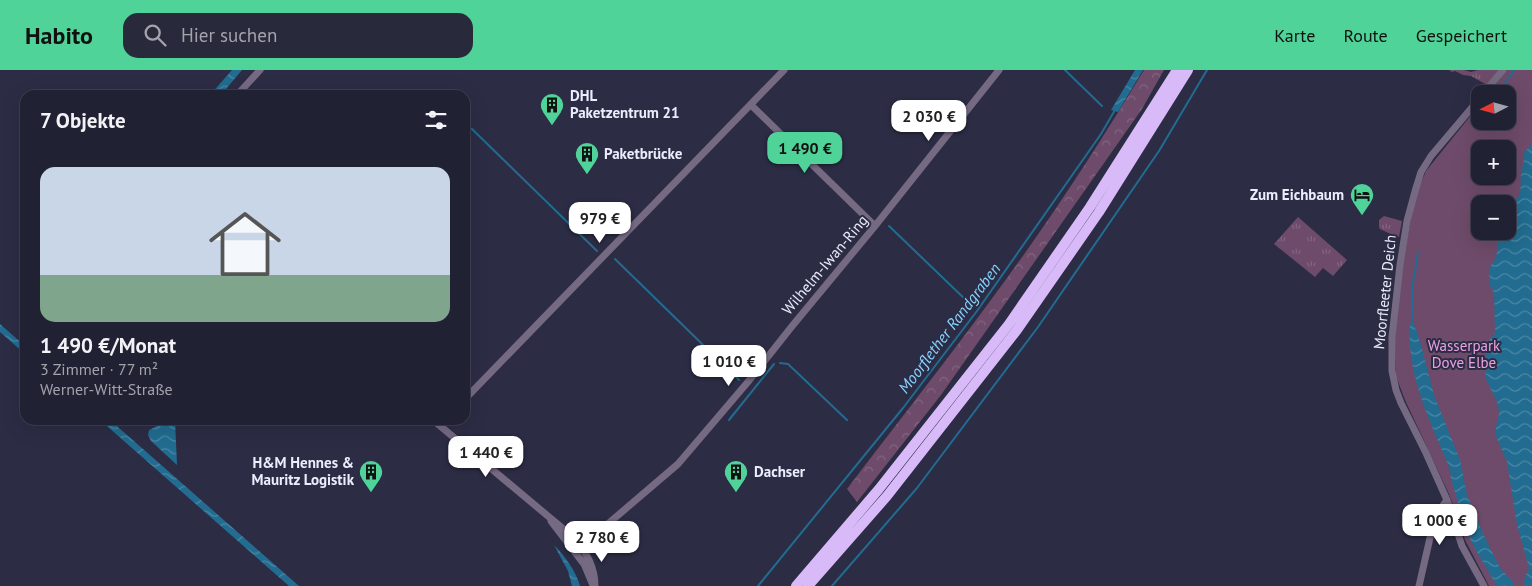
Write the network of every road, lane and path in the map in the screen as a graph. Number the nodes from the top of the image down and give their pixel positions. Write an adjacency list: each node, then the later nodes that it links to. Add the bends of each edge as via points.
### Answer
1 (260, 70): 8 (street)
2 (784, 70): 9 (street)
3 (999, 70): 11 (street, Wilhelm-Iwan-Ring)
4 (1176, 70): 19 (highway, via 1090,207 1009,324 879,489)
5 (1188, 70): 20 (highway, via 1099,212 1017,330 887,496)
6 (1503, 70): 7 (street)
7 (1490, 85)
8 (242, 90)
9 (751, 105): 11 (street); 12 (street)
10 (1471, 109): 14 (street, Moorfleeter Deich, via 1421,172 1407,221 1392,337 1392,371 1396,390)
11 (875, 226): 16 (street, Wilhelm-Iwan-Ring, via 678,464)
12 (470, 394)
13 (442, 425): 15 (street)
14 (1447, 500): 21 (street, via 1435,516); 22 (street, Moorfleeter Deich, via 1462,546)
15 (546, 515): 16 (street); 17 (street)
16 (582, 547): 17 (street, Wilhelm-Iwan-Ring); 18 (street, via 591,566)
17 (575, 552): 18 (street)
18 (594, 586)
19 (796, 586)
20 (808, 586)
21 (1420, 586)
22 (1484, 586)

